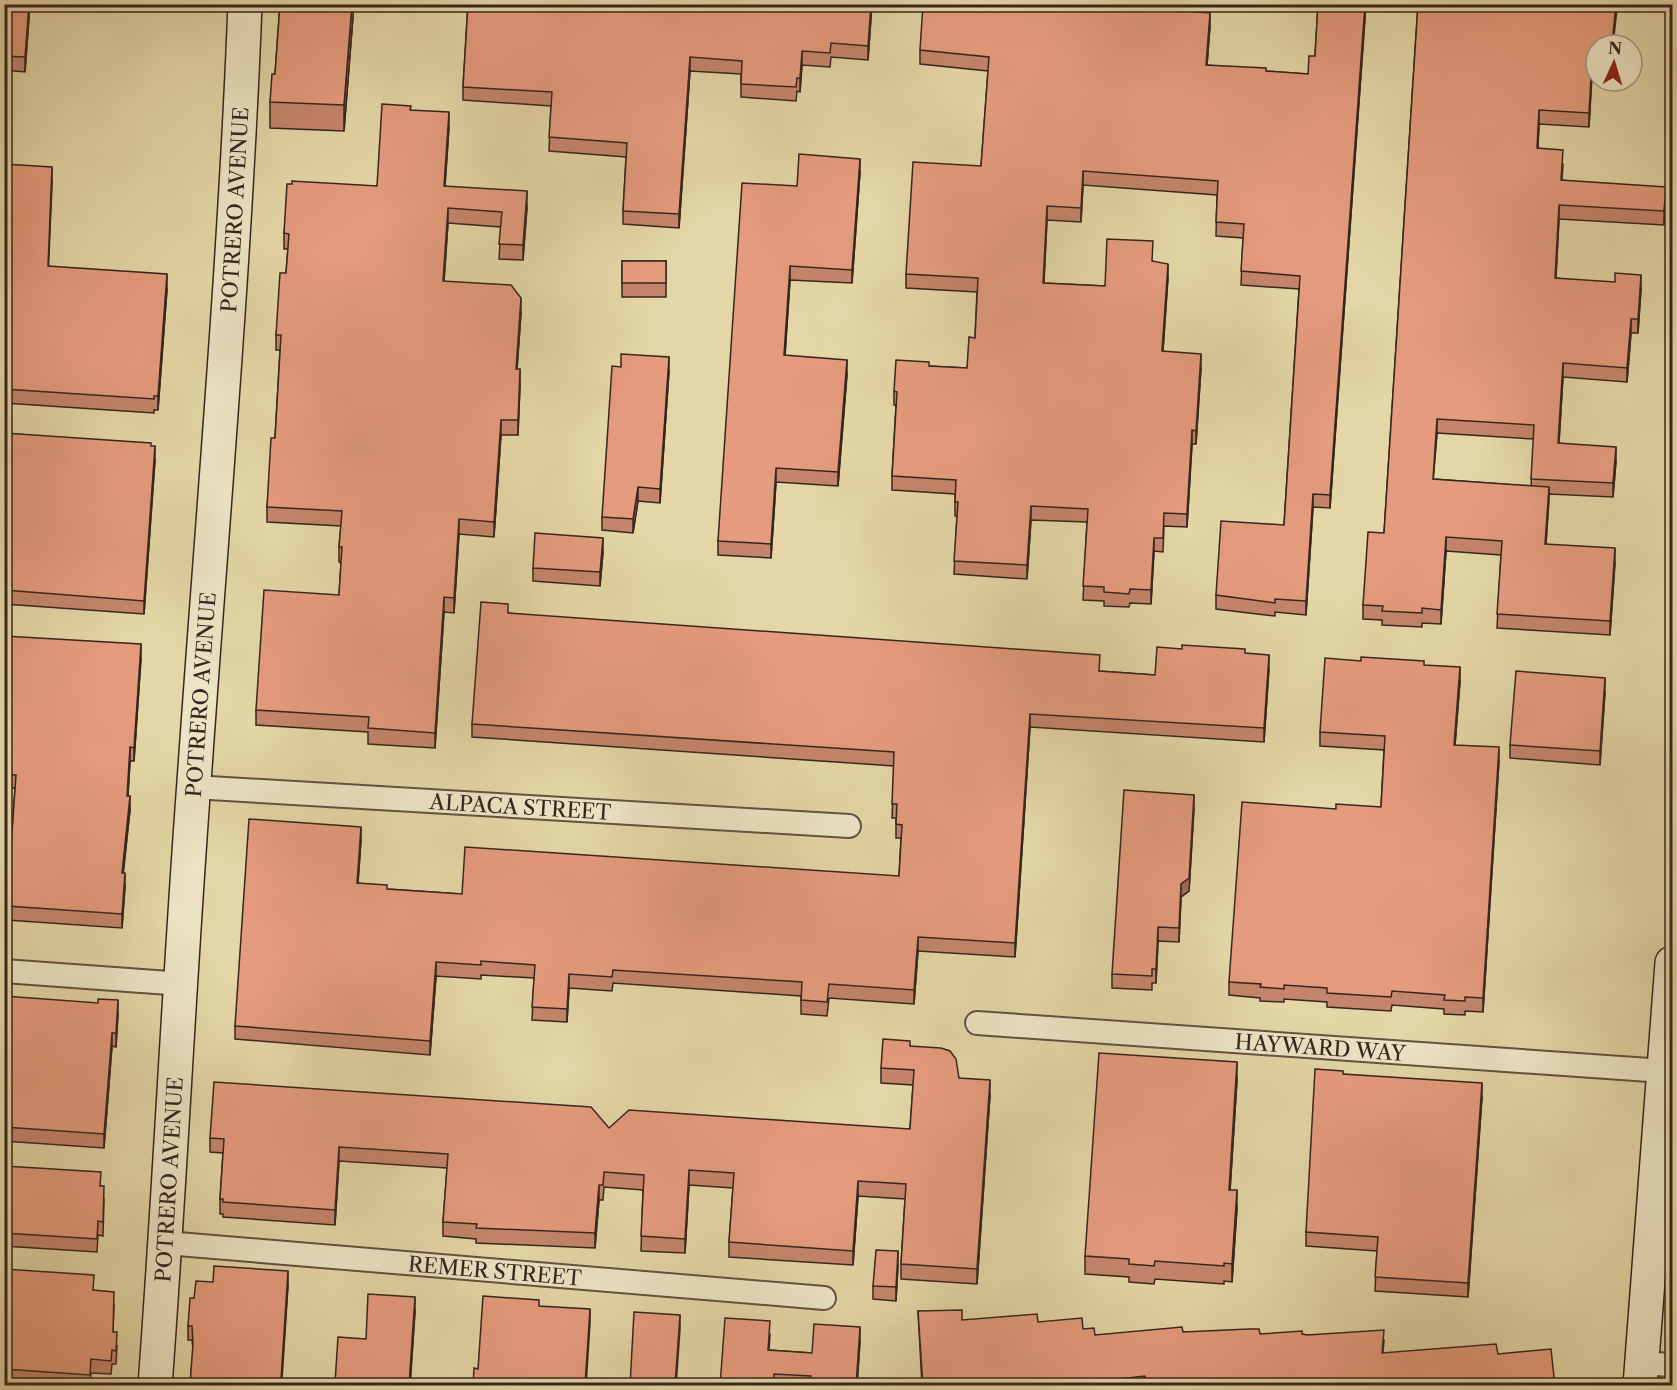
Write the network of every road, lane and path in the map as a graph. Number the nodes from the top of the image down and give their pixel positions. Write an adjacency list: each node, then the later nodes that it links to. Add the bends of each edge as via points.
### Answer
1 (246, 4): 2 (street, POTRERO AVENUE, via 239,162)
2 (194, 787): 3 (street, ALPACA STREET); 6 (street, POTRERO AVENUE)
3 (849, 826)
4 (1672, 963): 8 (street)
5 (4, 971): 6 (street)
6 (183, 984): 9 (street, POTRERO AVENUE)
7 (977, 1023): 8 (street, HAYWARD WAY)
8 (1664, 1071): 11 (street)
9 (166, 1243): 10 (street, REMER STREET); 12 (street, POTRERO AVENUE)
10 (824, 1298)
11 (1651, 1371)
12 (154, 1386)

